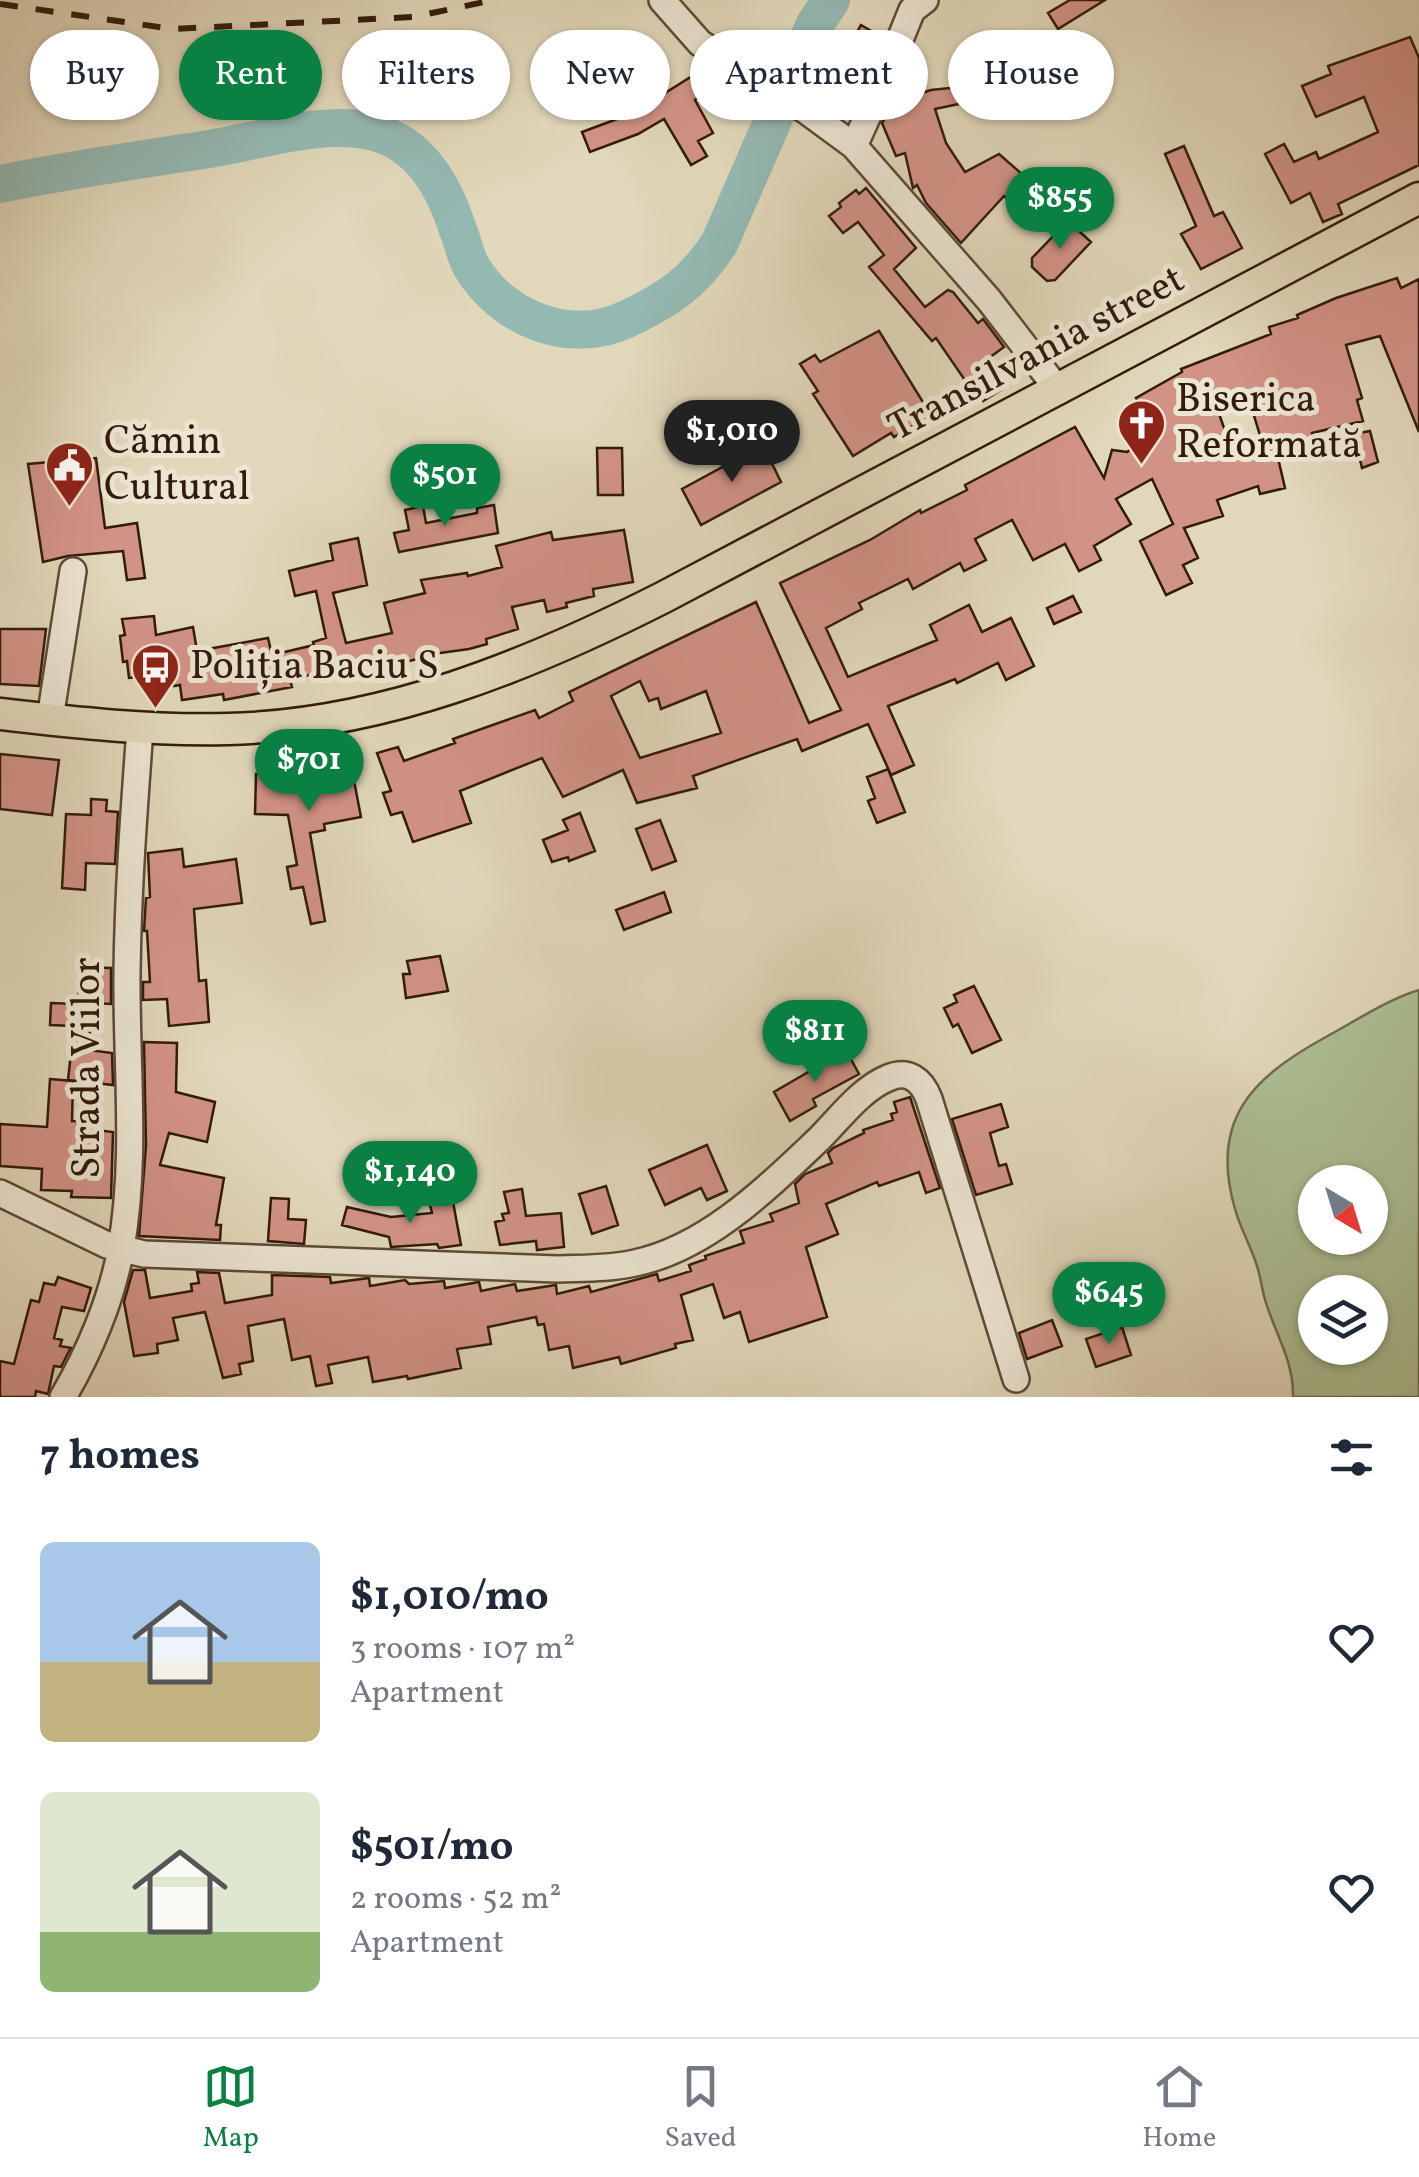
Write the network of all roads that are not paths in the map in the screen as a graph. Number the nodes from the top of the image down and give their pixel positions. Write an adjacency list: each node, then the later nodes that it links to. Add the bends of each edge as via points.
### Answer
1 (662, 0): 3 (street, via 700,43)
2 (924, 0): 3 (street, via 912,10 899,42 900,70 873,104)
3 (854, 146): 5 (street)
4 (1419, 198): 5 (main road, Transilvania street)
5 (1059, 390): 9 (main road, Transilvania street, via 628,616 485,678 331,717 232,729)
6 (73, 571): 8 (street)
7 (0, 714): 8 (main road, Transilvania street)
8 (50, 719): 9 (main road, Transilvania street)
9 (140, 729): 11 (street, Strada Viilor, via 128,903 130,1140)
10 (0, 1193): 11 (street)
11 (121, 1250): 12 (street, via 558,1269 637,1263 712,1229 876,1085 902,1074 918,1080 930,1099); 13 (street, Strada Viilor, via 90,1344)
12 (1016, 1379)
13 (63, 1397)

